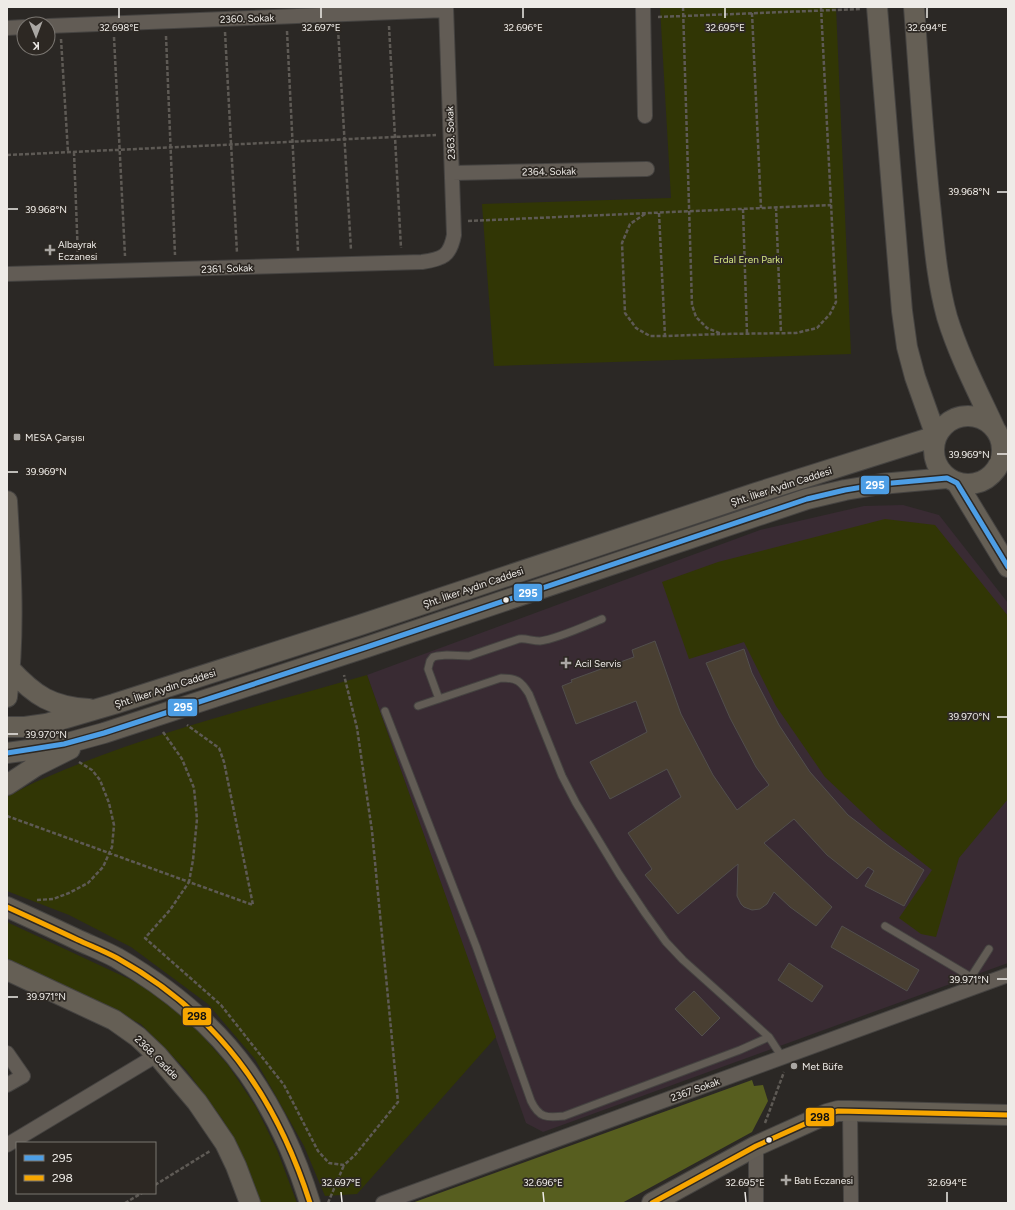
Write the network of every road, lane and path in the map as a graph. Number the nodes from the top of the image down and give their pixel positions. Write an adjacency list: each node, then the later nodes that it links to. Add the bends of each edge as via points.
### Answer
1 (683, 7): 11 (path)
2 (877, 7): 5 (path); 52 (main road, via 903,318 915,377)
3 (914, 7): 51 (main road, via 927,178 941,291 956,343)
4 (446, 8): 6 (street, 2360. Sokak); 18 (street, 2363. Sokak)
5 (821, 9): 8 (path); 30 (path)
6 (389, 12): 9 (street, 2360. Sokak); 19 (path)
7 (643, 12): 11 (path); 17 (street)
8 (752, 13): 11 (path); 32 (path)
9 (337, 14): 10 (street, 2360. Sokak); 20 (path)
10 (287, 16): 12 (street, 2360. Sokak); 21 (path)
11 (683, 16): 34 (path)
12 (225, 19): 13 (street, 2360. Sokak); 22 (path)
13 (165, 21): 14 (street, 2360. Sokak); 23 (path)
14 (114, 23): 15 (street, 2360. Sokak); 24 (path)
15 (56, 26)
16 (56, 44): 25 (path)
17 (645, 116)
18 (450, 134): 19 (path); 29 (street, 2363. Sokak)
19 (395, 137): 20 (path); 39 (path)
20 (344, 139): 21 (path); 40 (path)
21 (293, 142): 22 (path); 41 (path)
22 (231, 145): 23 (path); 42 (path)
23 (171, 148): 24 (path); 43 (path)
24 (120, 150): 26 (path); 44 (path)
25 (68, 152): 26 (path); 27 (path)
26 (74, 152): 45 (path)
27 (7, 155)
28 (647, 169): 29 (street, 2364. Sokak)
29 (452, 173): 37 (street, 2363. Sokak)
30 (831, 205): 31 (path); 47 (path, via 836,302 818,328 796,333)
31 (776, 207): 32 (path); 47 (path)
32 (761, 208): 33 (path)
33 (743, 209): 34 (path); 49 (path)
34 (689, 211): 35 (path); 48 (path, via 692,305 696,317 707,328)
35 (659, 212): 36 (path); 50 (path)
36 (646, 213): 37 (path); 50 (path, via 630,224 622,243 625,313 636,328 650,336)
37 (453, 222): 38 (street, 2363. Sokak, via 452,246)
38 (445, 256): 39 (street, 2361. Sokak, via 435,260)
39 (401, 263): 40 (street, 2361. Sokak)
40 (352, 264): 41 (street, 2361. Sokak)
41 (299, 266): 42 (street, 2361. Sokak)
42 (238, 267): 43 (street, 2361. Sokak)
43 (176, 269): 44 (street, 2361. Sokak)
44 (126, 270): 45 (street, 2361. Sokak)
45 (79, 272): 46 (street, 2361. Sokak)
46 (7, 274)
47 (781, 333): 49 (path)
48 (722, 334): 49 (path); 50 (path)
49 (746, 334)
50 (664, 336)
51 (995, 429): 52 (main road, via 974,416 962,416 952,420); 53 (main road, via 1000,436)
52 (936, 436): 54 (main road, via 933,447 934,459 939,469); 56 (main road, Şht. İlker Aydın Caddesi)
53 (1005, 459): 54 (main road, via 1002,459 997,469 980,483 968,485)
54 (952, 480): 57 (main road); 58 (main road, Şht. İlker Aydın Caddesi, via 881,484 845,490)
55 (7, 501): 59 (main road)
56 (574, 553): 58 (main road); 66 (main road, Şht. İlker Aydın Caddesi)
57 (1008, 566)
58 (581, 574): 71 (main road, Şht. İlker Aydın Caddesi)
59 (9, 589): 61 (main road, via 12,635)
60 (602, 619): 64 (lane, via 548,639 523,638 469,656 437,656 430,661 428,669)
61 (10, 669): 63 (main road); 66 (main road, via 43,698 76,708)
62 (344, 675): 95 (path, via 357,728 372,831 398,1102)
63 (7, 697)
64 (439, 699): 65 (lane); 85 (lane, via 501,678 511,678 523,684 576,803 645,913 683,960)
65 (418, 706)
66 (98, 709): 69 (main road, Şht. İlker Aydın Caddesi, via 46,724)
67 (385, 711): 85 (lane, via 476,946 535,1110 551,1118 564,1116)
68 (184, 724): 77 (path, via 218,748 224,762 253,905)
69 (7, 727)
70 (162, 730): 77 (path, via 182,759 194,788 197,819)
71 (104, 733): 72 (main road, Şht. İlker Aydın Caddesi, via 64,744); 74 (main road, via 36,766)
72 (7, 753)
73 (76, 760): 76 (path, via 92,770 100,780 109,803 114,825)
74 (7, 785)
75 (7, 816): 76 (path)
76 (110, 853): 77 (path); 78 (path, via 103,867 88,883 58,897)
77 (188, 882): 95 (path, via 170,910 145,938 221,1005 284,1085 318,1151 329,1163)
78 (37, 900)
79 (7, 907): 101 (main road, via 115,957 145,975 198,1016 247,1072 268,1104 291,1153)
80 (885, 926): 84 (lane)
81 (989, 949): 84 (lane)
82 (7, 970): 87 (main road, 2368. Cadde, via 114,1020)
83 (1008, 974): 84 (street, 2367 Sokak)
84 (974, 981): 88 (street, 2367 Sokak)
85 (769, 1037): 88 (lane)
86 (7, 1053): 89 (street, via 23,1076)
87 (157, 1055): 92 (main road, 2368. Cadde, via 197,1102); 93 (street)
88 (786, 1056): 94 (path); 103 (street, 2367 Sokak)
89 (7, 1085)
90 (850, 1111): 91 (main road); 94 (main road, via 827,1114); 105 (street)
91 (1008, 1115)
92 (225, 1143): 96 (path); 100 (main road, 2368. Cadde)
93 (7, 1145)
94 (756, 1146): 98 (main road); 104 (street)
95 (344, 1165): 102 (path)
96 (156, 1184)
97 (140, 1194): 99 (path)
98 (655, 1202)
99 (125, 1203)
100 (250, 1203)
101 (310, 1203)
102 (328, 1203)
103 (383, 1203)
104 (756, 1203)
105 (851, 1203)

